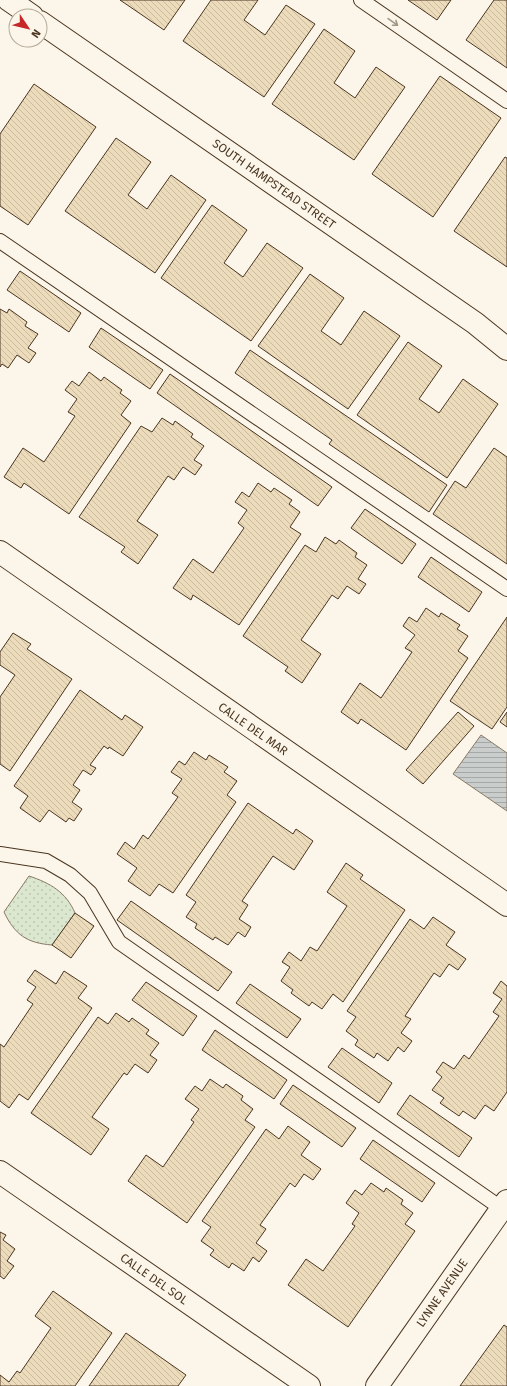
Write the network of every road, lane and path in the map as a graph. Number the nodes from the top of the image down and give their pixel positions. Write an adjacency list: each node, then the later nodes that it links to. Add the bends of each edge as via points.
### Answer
1 (9, 0): 3 (street)
2 (361, 0): 5 (lane, one-way to 5)
3 (20, 8)
4 (48, 28): 7 (street, SOUTH HAMPSTEAD STREET, via 475,323)
5 (507, 101)
6 (0, 241): 9 (lane)
7 (507, 349)
8 (0, 552): 11 (street, CALLE DEL MAR)
9 (507, 588)
10 (0, 854): 13 (lane, via 46,861 70,874 90,893 118,942)
11 (507, 905)
12 (0, 1172): 14 (street, CALLE DEL SOL)
13 (504, 1205): 15 (street, LYNNE AVENUE)
14 (309, 1386)
15 (378, 1386)

